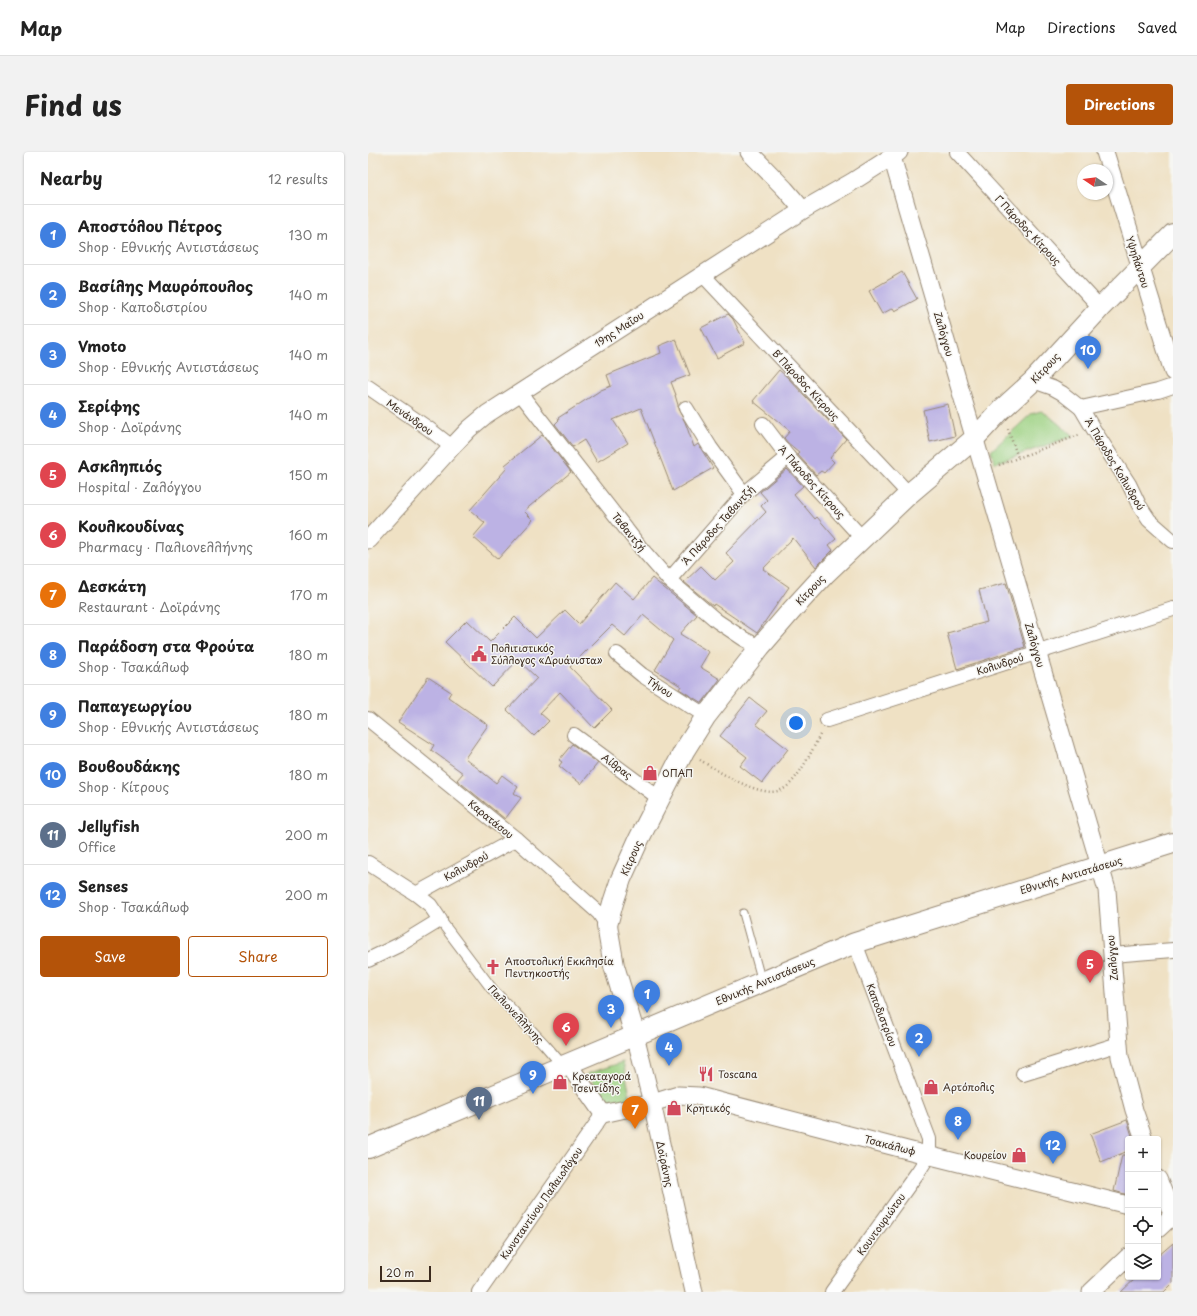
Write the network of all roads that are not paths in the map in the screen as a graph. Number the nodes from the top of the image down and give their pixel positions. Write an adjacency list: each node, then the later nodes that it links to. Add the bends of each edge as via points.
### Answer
1 (749, 152): 5 (street)
2 (957, 152): 9 (street, Γ΄ Πάροδος Κίτρους)
3 (1105, 152): 7 (street, Υψηλάντου)
4 (895, 154): 5 (street, 19ης Μαΐου); 18 (street, Ζαλόγγου)
5 (804, 210): 8 (street, 19ης Μαΐου)
6 (1173, 234): 7 (main road, Κίτρους)
7 (1140, 268): 9 (main road, Κίτρους); 10 (street, Υψηλάντου)
8 (703, 275): 14 (street, 19ης Μαΐου); 22 (street, Β΄ Πάροδος Κίτρους)
9 (1101, 307): 11 (main road, Κίτρους)
10 (1173, 372)
11 (1033, 381): 16 (street, Α΄ Πάροδος Κολινδρού, via 1062,393); 18 (main road, Κίτρους)
12 (1173, 386): 16 (street)
13 (368, 387): 19 (street, Μενάνδρου)
14 (520, 393): 19 (street, 19ης Μαΐου, via 487,414); 26 (street, Ταβαντζή)
15 (686, 408): 21 (street)
16 (1081, 408): 25 (street, Α΄ Πάροδος Κολινδρού, via 1149,520)
17 (763, 424): 20 (street, Α΄ Πάροδος Κίτρους)
18 (975, 438): 22 (main road, Κίτρους); 29 (street, Ζαλόγγου)
19 (452, 447): 24 (street, 19ης Μαΐου)
20 (788, 457): 21 (street, Α΄ Πάροδος Ταβαντζή); 23 (street, Α΄ Πάροδος Κίτρους)
21 (744, 494): 26 (street, Α΄ Πάροδος Ταβαντζή)
22 (909, 494): 23 (main road, Κίτρους)
23 (863, 539): 28 (main road, Κίτρους, via 825,574)
24 (368, 540)
25 (1173, 541)
26 (669, 580): 28 (street, Ταβαντζή, via 717,620)
27 (1173, 609): 29 (street, Κολινδρού)
28 (760, 647): 31 (main road, Κίτρους)
29 (1037, 651): 33 (street, Κολινδρού); 39 (street, Ζαλόγγου)
30 (617, 654): 31 (street, Τήνου, via 642,675)
31 (706, 716): 35 (main road, Κίτρους, via 684,751)
32 (368, 719): 36 (street, Καρατάσου)
33 (827, 720)
34 (574, 736): 35 (street, Αίθρας)
35 (660, 798): 43 (main road, Κίτρους, via 621,879)
36 (516, 839): 40 (street, Κολινδρού); 43 (street, Καρατάσου, via 599,913)
37 (1173, 843): 39 (main road, Εθνικής Αντιστάσεως)
38 (368, 863): 40 (street, Παλιονελλήνης)
39 (1100, 865): 44 (main road, Εθνικής Αντιστάσεως); 46 (street, Ζαλόγγου, via 1106,890)
40 (416, 894): 42 (street, Παλιονελλήνης, via 430,905)
41 (744, 913): 48 (lane)
42 (440, 920): 47 (street); 51 (street, Παλιονελλήνης, via 492,989)
43 (607, 925): 49 (main road, Κίτρους, via 614,966)
44 (855, 943): 48 (main road, Εθνικής Αντιστάσεως); 57 (street, Καποδιστρίου, via 929,1139)
45 (1173, 950): 46 (street)
46 (1112, 955): 50 (street, Ζαλόγγου)
47 (368, 960)
48 (762, 982): 49 (main road, Εθνικής Αντιστάσεως)
49 (635, 1036): 51 (main road, Εθνικής Αντιστάσεως); 53 (street, Δοϊράνης)
50 (1119, 1044): 52 (street); 55 (street, Ζαλόγγου, via 1120,1058)
51 (565, 1065): 54 (street); 56 (main road, Εθνικής Αντιστάσεως)
52 (1023, 1074)
53 (652, 1103): 54 (street, Τσακάλωφ); 57 (street, Τσακάλωφ, via 678,1096 699,1096); 64 (street, Δοϊράνης)
54 (603, 1114): 63 (street, Κωνσταντίνου Παλαιολόγου)
55 (1143, 1136)
56 (368, 1148)
57 (929, 1155): 58 (street, Τσακάλωφ); 65 (street, Κουντουριώτου)
58 (1125, 1203)
59 (1161, 1205): 60 (street)
60 (1173, 1216): 61 (street)
61 (1161, 1226)
62 (1125, 1260): 66 (street)
63 (478, 1292)
64 (694, 1292)
65 (832, 1292)
66 (1092, 1292)

